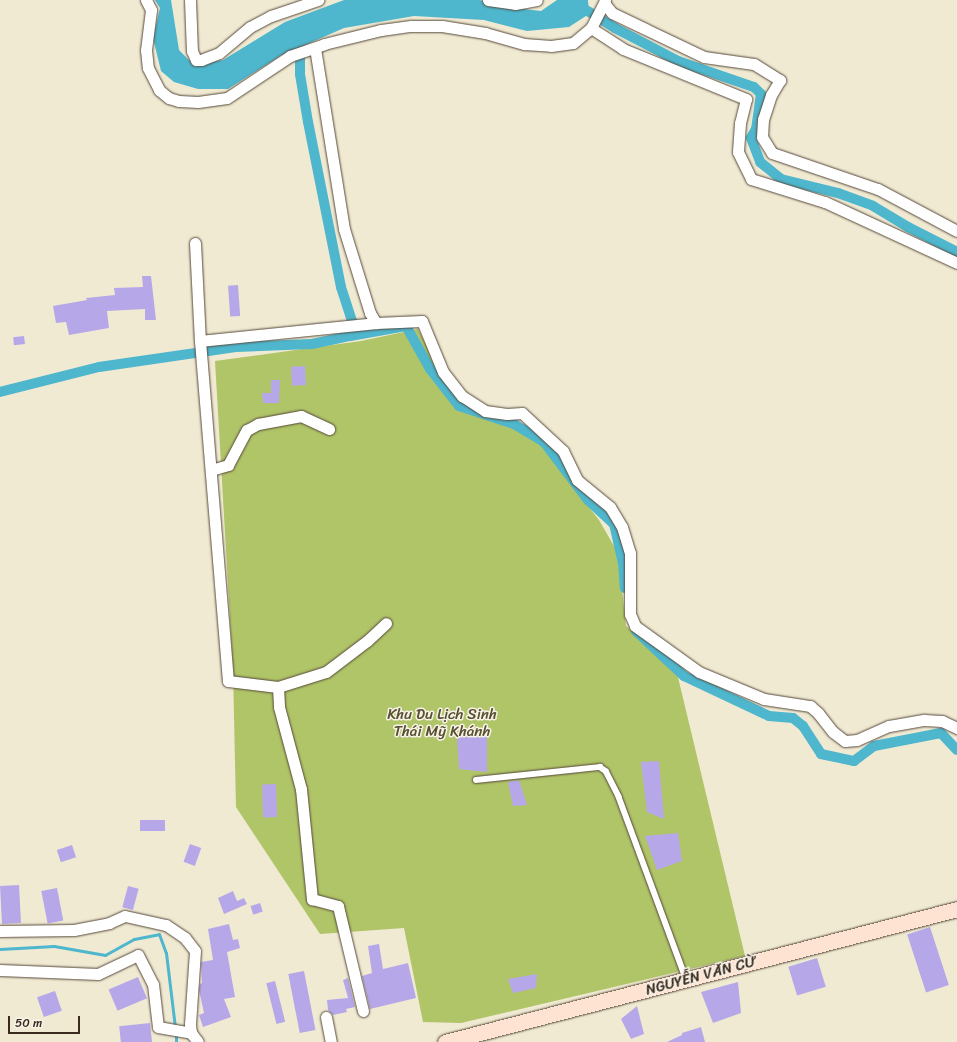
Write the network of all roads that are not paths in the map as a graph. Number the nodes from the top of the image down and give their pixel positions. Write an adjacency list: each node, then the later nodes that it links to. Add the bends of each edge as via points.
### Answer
1 (146, 0): 8 (street, via 151,10 145,44 148,68 159,90 169,98 186,102 222,100 290,56)
2 (190, 0): 3 (street, via 192,51 196,60 219,53 250,27 271,16)
3 (318, 0)
4 (488, 0): 5 (street, via 515,4)
5 (537, 0)
6 (604, 2): 7 (street); 9 (street, via 612,13 704,57 754,64 780,80 763,119 762,137 772,153 878,189)
7 (591, 27): 8 (street, via 573,43 550,46 510,41 462,28 411,26 381,30); 11 (street, via 623,49 746,98 740,123 738,152 751,179 825,202)
8 (312, 49): 12 (street, via 344,229)
9 (957, 231)
10 (195, 243): 13 (street)
11 (957, 263)
12 (371, 324): 13 (street); 18 (street, via 422,321 440,367 462,396 485,411 522,413 563,451 577,480 610,506 622,527 631,560 632,621 693,669 764,699 810,706 818,712 833,732 846,741 857,740 889,726 924,720 942,721)
13 (200, 342): 15 (street)
14 (329, 429): 15 (street, via 301,416 252,426 244,434 231,462 223,468)
15 (211, 470): 17 (street, via 228,681)
16 (386, 623): 17 (street, via 326,672)
17 (278, 688): 24 (street, via 279,707 300,789 312,899 338,906)
18 (957, 728)
19 (476, 780): 23 (lane, via 600,767 606,771 620,797)
20 (957, 909): 23 (main road, NGUYỄN VĂN CỪ)
21 (0, 931): 26 (street, via 74,930 109,923 125,916 166,925 185,938 195,952)
22 (0, 970): 26 (street, via 98,974 138,954 154,984 158,1027)
23 (686, 980): 28 (main road, NGUYỄN VĂN CỪ)
24 (364, 1011)
25 (326, 1017): 27 (street)
26 (194, 1038)
27 (331, 1042)
28 (445, 1042)

